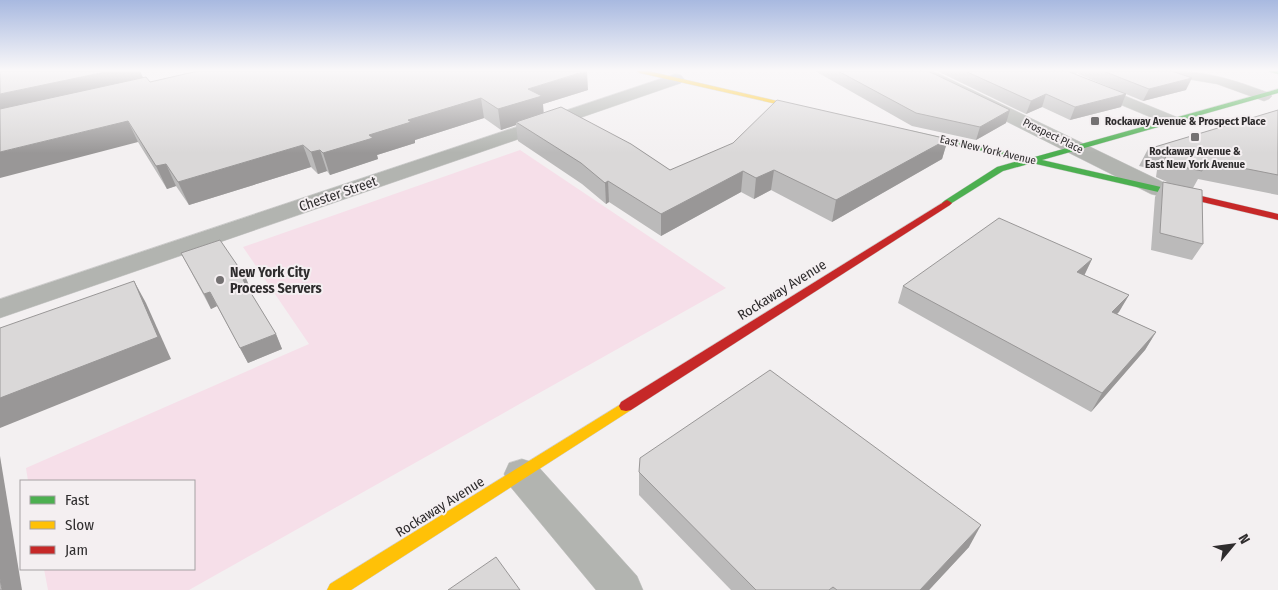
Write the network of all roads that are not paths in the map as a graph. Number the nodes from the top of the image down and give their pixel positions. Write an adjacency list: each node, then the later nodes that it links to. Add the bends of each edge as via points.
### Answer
1 (618, 99): 13 (street, Chester Street)
2 (760, 99): 6 (main road)
3 (976, 99): 9 (street, Prospect Place)
4 (1119, 99): 7 (lane)
5 (1255, 99): 7 (main road, Rockaway Avenue)
6 (828, 114)
7 (1173, 121): 9 (main road, Rockaway Avenue)
8 (904, 131): 10 (main road, East New York Avenue)
9 (1077, 148): 10 (main road, Rockaway Avenue); 11 (street, Prospect Place)
10 (1032, 160): 11 (main road, East New York Avenue); 14 (main road, Rockaway Avenue, via 1000,169)
11 (1159, 189): 12 (main road, East New York Avenue)
12 (1278, 217)
13 (0, 309)
14 (522, 474): 15 (main road, Rockaway Avenue); 16 (street)
15 (336, 590)
16 (622, 590)

